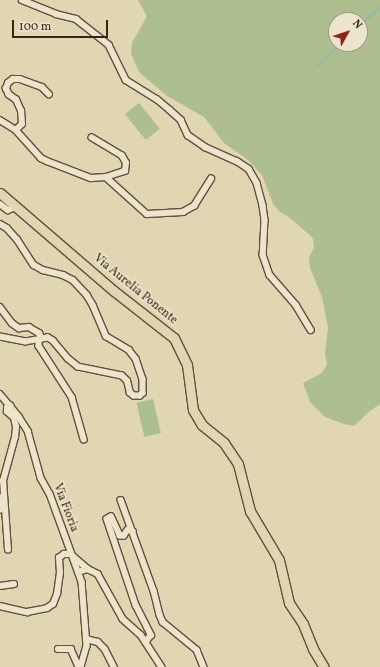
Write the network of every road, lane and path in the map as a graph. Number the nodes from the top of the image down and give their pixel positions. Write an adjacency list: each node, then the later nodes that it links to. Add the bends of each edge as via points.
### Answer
1 (22, 0): 13 (street, via 76,19 109,46 126,80 170,110 180,120 188,136 249,169 263,206 263,255 270,275 296,305)
2 (49, 94): 4 (street, via 42,87 20,79 8,82 6,89 16,100 21,111 22,124)
3 (0, 120): 4 (street)
4 (16, 130): 6 (street, via 41,158 91,178)
5 (92, 138): 6 (street, via 117,153 126,163 125,171)
6 (106, 177): 7 (street, via 147,214 183,212 194,206)
7 (210, 179)
8 (0, 193): 10 (main road, Via Aurelia Ponente)
9 (0, 204): 10 (street, via 8,210)
10 (16, 208): 37 (main road, Via Aurelia Ponente, via 145,317 174,338 186,365 193,410 202,425 224,443 238,464 250,511 279,560 289,603 303,624)
11 (0, 224): 15 (street, via 17,239 34,265 73,280 87,295 106,336 129,350 136,359 143,379 143,393 140,396 130,393 127,381 122,376 78,367 53,341 48,338)
12 (0, 307): 15 (street, via 12,323 19,328 29,327 39,333)
13 (311, 330)
14 (0, 337): 15 (street, via 26,342)
15 (40, 339): 18 (street, via 39,346 72,397)
16 (0, 394): 17 (street, Via Fioria)
17 (10, 406): 19 (street, via 7,412 14,418 16,427 4,476); 24 (street, Via Fioria, via 28,431 41,478 50,494)
18 (84, 438)
19 (4, 494): 21 (street); 23 (street)
20 (121, 500): 22 (street)
21 (0, 510)
22 (133, 532): 31 (street, via 128,529 124,536 120,536 109,517 107,519 138,610 151,635); 36 (street, via 163,622 197,650)
23 (8, 550)
24 (71, 555): 25 (street); 26 (street, Via Fioria); 29 (street, via 64,554 59,558 60,573 53,604 47,608 27,612)
25 (88, 569): 26 (street); 31 (street, via 98,574 123,619)
26 (78, 572): 30 (street, Via Fioria, via 82,582)
27 (14, 584): 28 (street)
28 (0, 586)
29 (0, 606)
30 (86, 639): 33 (street, Via Fioria, via 86,650); 34 (street, via 98,642 105,649)
31 (146, 642): 35 (street)
32 (58, 649): 33 (street, via 71,649)
33 (80, 667)
34 (114, 667)
35 (162, 667)
36 (204, 667)
37 (324, 667)

